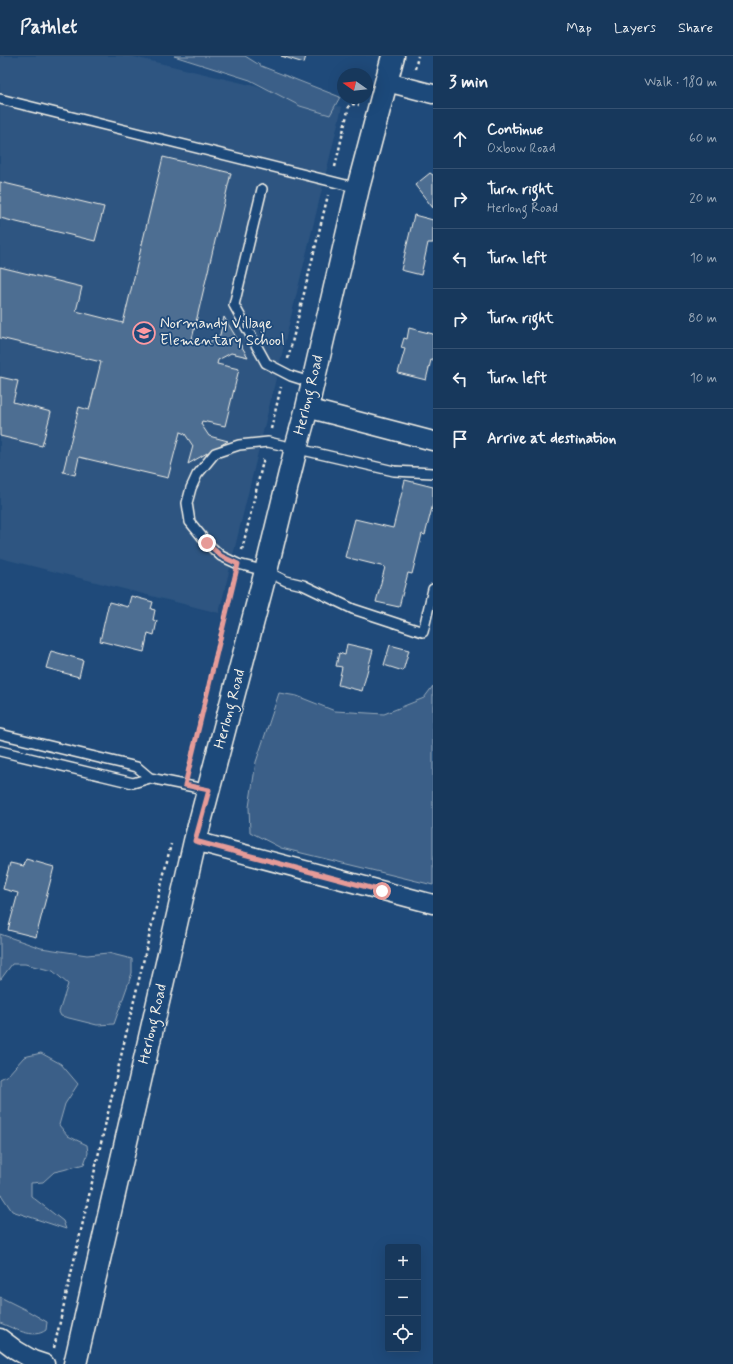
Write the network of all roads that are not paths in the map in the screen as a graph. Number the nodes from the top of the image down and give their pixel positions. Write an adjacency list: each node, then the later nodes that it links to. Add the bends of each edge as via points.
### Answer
1 (393, 56): 2 (street, Herlong Road)
2 (387, 82): 3 (street); 5 (street, Herlong Road)
3 (433, 94)
4 (0, 99): 5 (lane)
5 (358, 188): 7 (street, Herlong Road)
6 (262, 189): 7 (lane, via 234,305 266,363 284,373)
7 (313, 383): 8 (street, Herlong Road)
8 (307, 408): 9 (street); 10 (street, Herlong Road)
9 (433, 441)
10 (296, 448): 11 (lane, via 394,471); 12 (street, Herlong Road); 12 (lane, via 268,442 239,445 215,452 196,475 187,503 190,522 221,556 238,564)
11 (433, 473)
12 (266, 571): 13 (lane, via 304,585 353,609 423,632); 17 (street, Herlong Road)
13 (433, 589)
14 (0, 734): 16 (lane, via 137,767)
15 (0, 751): 16 (lane, via 133,783)
16 (150, 778): 17 (lane)
17 (209, 790): 18 (street, Herlong Road)
18 (195, 841): 19 (street); 22 (street, Herlong Road)
19 (433, 904)
20 (0, 1338): 21 (street, via 33,1360)
21 (49, 1357)
22 (75, 1364)

